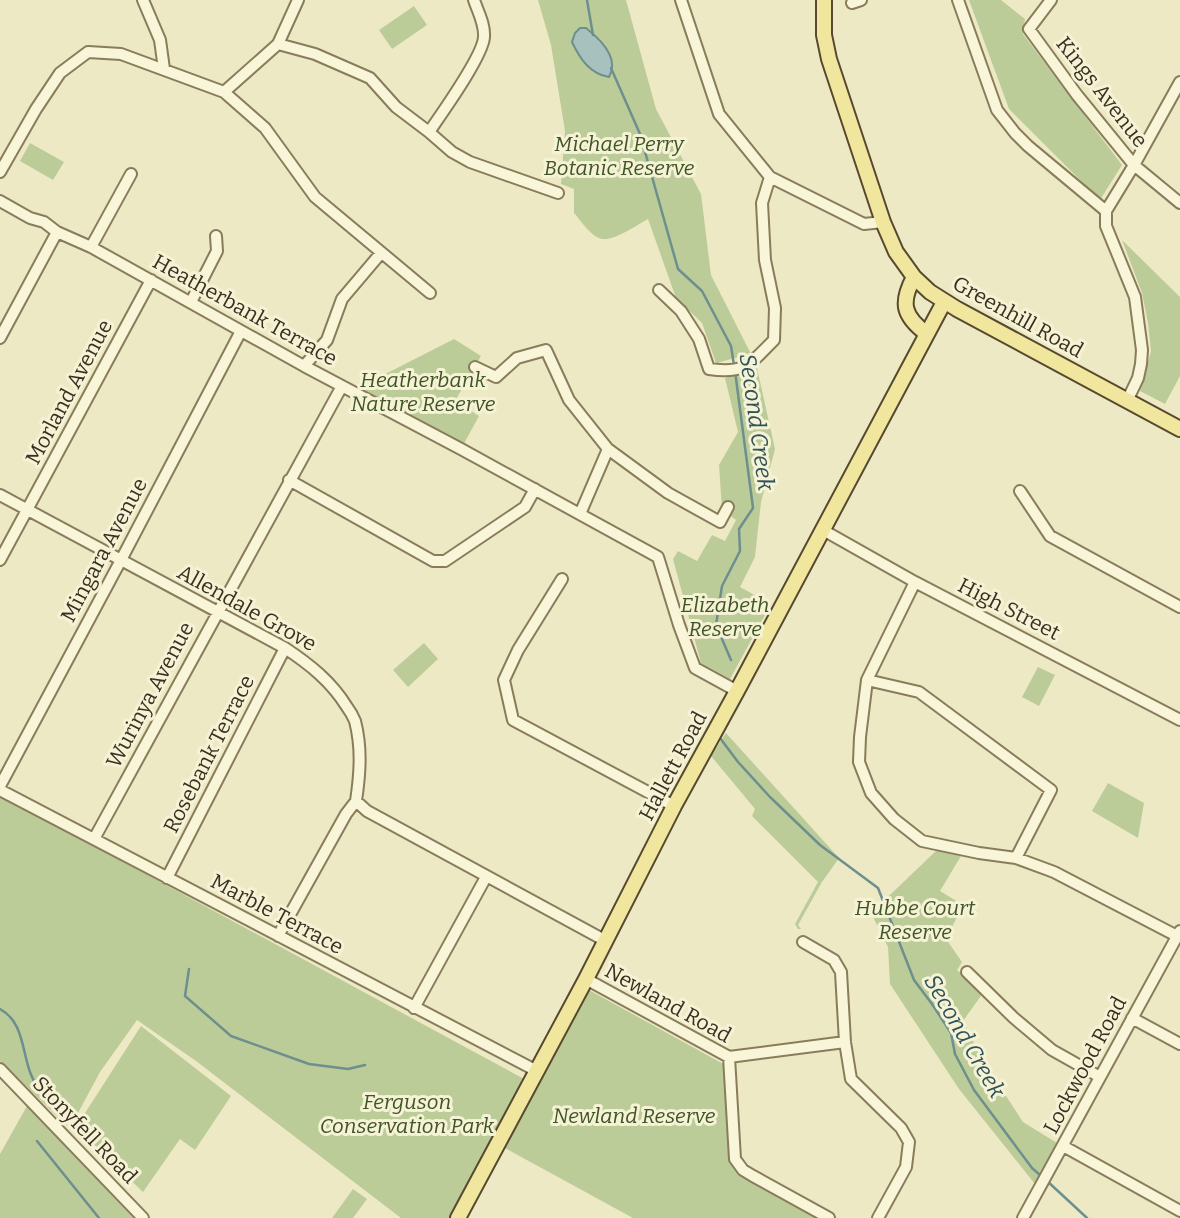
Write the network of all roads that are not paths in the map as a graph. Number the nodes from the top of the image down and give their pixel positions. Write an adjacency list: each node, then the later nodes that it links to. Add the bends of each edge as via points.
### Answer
1 (143, 0): 9 (street, via 160,40)
2 (298, 0): 8 (street)
3 (474, 0): 12 (street, via 484,41)
4 (681, 0): 16 (street, via 719,114)
5 (824, 0): 21 (main road, Greenhill Road, via 829,59)
6 (958, 0): 20 (street, via 997,110 1028,146)
7 (1051, 0): 13 (street, Kings Avenue, via 1029,29)
8 (278, 44): 11 (street); 12 (street, via 358,71)
9 (164, 69): 11 (street); 14 (street, via 121,54 89,52 60,74)
10 (1180, 82): 13 (street)
11 (224, 92): 25 (street, via 265,128 316,197)
12 (429, 132): 17 (street, via 470,162)
13 (1135, 164): 19 (street, Kings Avenue); 20 (street)
14 (0, 172)
15 (131, 174): 24 (street)
16 (770, 177): 21 (street, via 864,224); 28 (street, via 762,204 765,260 775,308 774,340 750,364 734,370 709,369 699,338)
17 (558, 193)
18 (0, 201): 22 (street, Heatherbank Terrace)
19 (1180, 203)
20 (1106, 211): 38 (street, via 1106,226 1135,297 1142,350 1138,378)
21 (883, 222): 26 (main road, Greenhill Road)
22 (57, 232): 24 (street, Heatherbank Terrace); 34 (street)
23 (216, 236): 30 (street, via 217,251)
24 (91, 247): 27 (street, Heatherbank Terrace)
25 (381, 253): 29 (street); 35 (street, via 342,299 327,340)
26 (914, 277): 31 (main road, Greenhill Road); 33 (main road, via 906,308)
27 (151, 280): 30 (street, Heatherbank Terrace); 46 (street, Morland Avenue)
28 (659, 290)
29 (430, 293)
30 (191, 302): 32 (street, Heatherbank Terrace)
31 (944, 302): 33 (main road, Hallett Road); 38 (main road, Greenhill Road)
32 (241, 331): 35 (street, Heatherbank Terrace); 50 (street, Mingara Avenue)
33 (927, 334): 48 (main road, Hallett Road)
34 (0, 338)
35 (304, 366): 37 (street, Heatherbank Terrace)
36 (475, 367): 40 (street, via 496,377 517,358 546,350 569,400)
37 (342, 386): 41 (street, Wurinya Avenue); 42 (street, Heatherbank Terrace)
38 (1127, 401): 39 (main road, Greenhill Road)
39 (1180, 429)
40 (608, 449): 45 (street, via 668,493 720,523); 47 (street)
41 (289, 480): 42 (street, via 433,561 444,561 525,507); 54 (street, Wurinya Avenue)
42 (535, 489): 47 (street, Heatherbank Terrace)
43 (1020, 491): 53 (street, via 1050,536)
44 (0, 495): 46 (street, Allendale Grove)
45 (728, 507)
46 (27, 509): 49 (street, Morland Avenue); 50 (street, Allendale Grove)
47 (580, 514): 57 (street, Heatherbank Terrace, via 658,557 695,668)
48 (822, 530): 52 (street, High Street); 57 (main road, Hallett Road)
49 (0, 560)
50 (121, 560): 54 (street, Allendale Grove); 59 (street, Mingara Avenue)
51 (562, 579): 61 (street, via 504,680 513,720)
52 (915, 582): 56 (street); 58 (street, High Street)
53 (1180, 607)
54 (217, 612): 55 (street, Allendale Grove); 62 (street, Wurinya Avenue)
55 (285, 648): 60 (street, Allendale Grove, via 314,667 339,693 354,718 360,770); 65 (street, Rosebank Terrace)
56 (867, 680): 63 (street, via 859,762 871,793 922,841); 63 (street, via 919,692 1051,790)
57 (737, 691): 61 (main road, Hallett Road)
58 (1180, 720)
59 (0, 788): 62 (street, Marble Terrace)
60 (356, 801): 64 (street); 67 (street)
61 (674, 807): 68 (main road, Hallett Road)
62 (94, 839): 65 (street, Marble Terrace)
63 (1016, 858): 66 (street)
64 (486, 877): 68 (street); 72 (street)
65 (167, 878): 67 (street, Marble Terrace)
66 (1179, 934): 73 (street, Lockwood Road)
67 (278, 936): 72 (street, Marble Terrace)
68 (606, 941): 71 (main road, Hallett Road)
69 (803, 942): 74 (street, via 834,960 841,972)
70 (967, 972): 79 (street, via 1052,1050)
71 (586, 979): 76 (street, Newland Road); 78 (main road, Hallett Road)
72 (414, 1008): 78 (street, Marble Terrace)
73 (1132, 1018): 75 (street); 79 (street, Lockwood Road)
74 (845, 1042): 76 (street); 85 (street, via 851,1079 901,1128 909,1142 906,1167)
75 (1180, 1044)
76 (729, 1058): 84 (street, Newland Road, via 735,1159 743,1170)
77 (0, 1069): 83 (street, Stonyfell Road)
78 (537, 1071): 82 (main road, Hallett Road)
79 (1100, 1077): 80 (street, Lockwood Road)
80 (1063, 1146): 81 (street); 86 (street, Lockwood Road)
81 (1180, 1211)
82 (463, 1216)
83 (143, 1218)
84 (829, 1218)
85 (878, 1218)
86 (1023, 1218)

